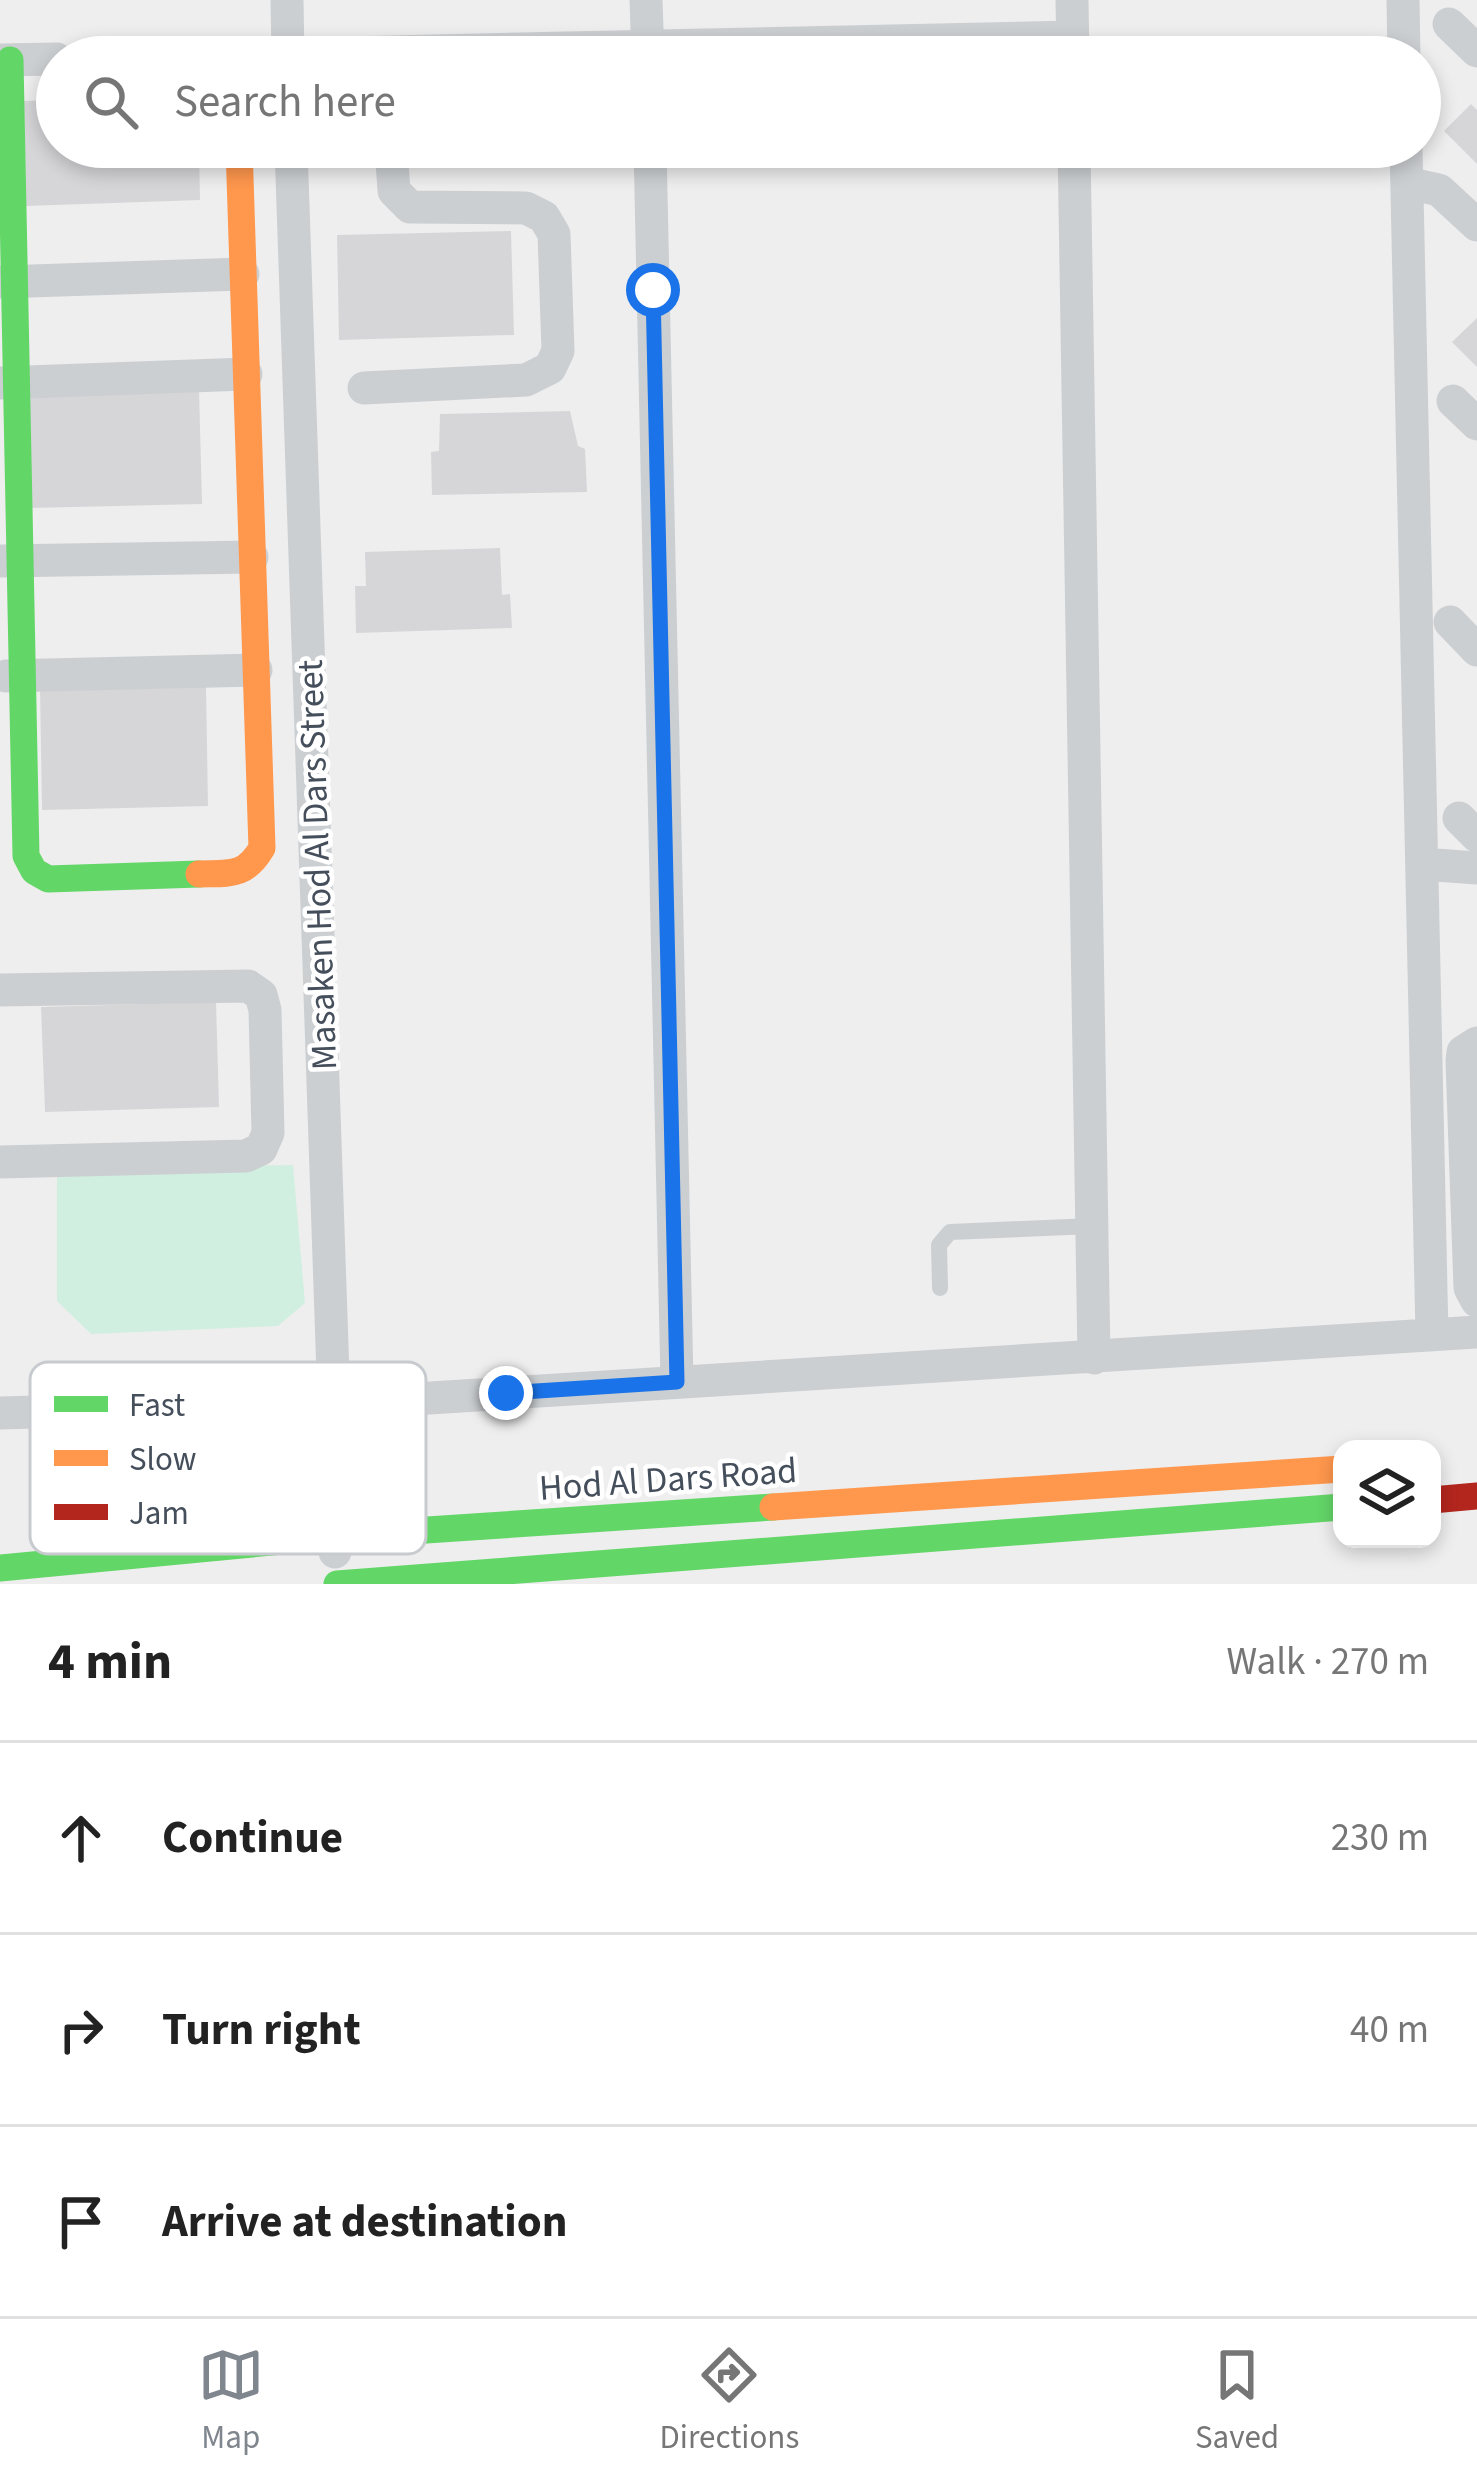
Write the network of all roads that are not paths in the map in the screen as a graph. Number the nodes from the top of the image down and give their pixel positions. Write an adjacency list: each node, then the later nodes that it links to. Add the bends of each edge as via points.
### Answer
1 (287, 0): 6 (street)
2 (646, 0): 7 (street)
3 (1072, 0): 8 (street)
4 (1403, 0): 9 (street)
5 (1449, 24): 10 (street)
6 (288, 36)
7 (647, 36)
8 (1073, 36)
9 (1404, 36)
10 (1477, 51)
11 (36, 59): 12 (street)
12 (5, 60): 22 (main road)
13 (240, 168): 21 (main road)
14 (292, 168): 43 (street, Masaken Hod Al Dars Street)
15 (392, 168): 25 (street, via 394,191 410,207 526,208 544,217 555,244 558,351 550,368 526,380)
16 (650, 168): 44 (street)
17 (1074, 168): 37 (street)
18 (1407, 168): 19 (street)
19 (1407, 183): 20 (street, via 1445,194); 32 (street)
20 (1477, 226)
21 (243, 274): 22 (street); 23 (main road)
22 (8, 282): 24 (main road)
23 (246, 374): 24 (street); 26 (main road)
24 (9, 382): 27 (main road)
25 (364, 388)
26 (252, 557): 27 (street); 30 (main road)
27 (10, 561): 31 (main road)
28 (1450, 622): 29 (street)
29 (1477, 650)
30 (256, 670): 31 (street); 31 (main road, via 262,848 252,865 234,873 56,880 34,871 26,856)
31 (11, 675)
32 (1422, 863): 33 (street); 41 (street)
33 (1477, 868)
34 (0, 990): 36 (street, via 255,989 265,1010 268,1133 261,1149 246,1156)
35 (1477, 1042): 39 (street, via 1462,1061 1470,1288)
36 (0, 1162)
37 (1092, 1226): 38 (lane, via 950,1232 938,1246); 42 (street)
38 (940, 1288)
39 (1477, 1301)
40 (1477, 1332): 41 (street)
41 (1432, 1335): 42 (street)
42 (1094, 1358): 44 (street)
43 (333, 1362)
44 (677, 1382): 45 (street)
45 (426, 1398)
46 (30, 1412): 47 (street)
47 (0, 1413)
48 (1333, 1470): 52 (main road, Hod Al Dars Road)
49 (1477, 1496): 50 (main road)
50 (1441, 1499)
51 (1333, 1508): 56 (main road)
52 (426, 1529)
53 (143, 1554): 55 (main road, Hod Al Dars Road)
54 (336, 1554): 56 (street, Masaken Hod Al Dars Street)
55 (0, 1568)
56 (335, 1584)

